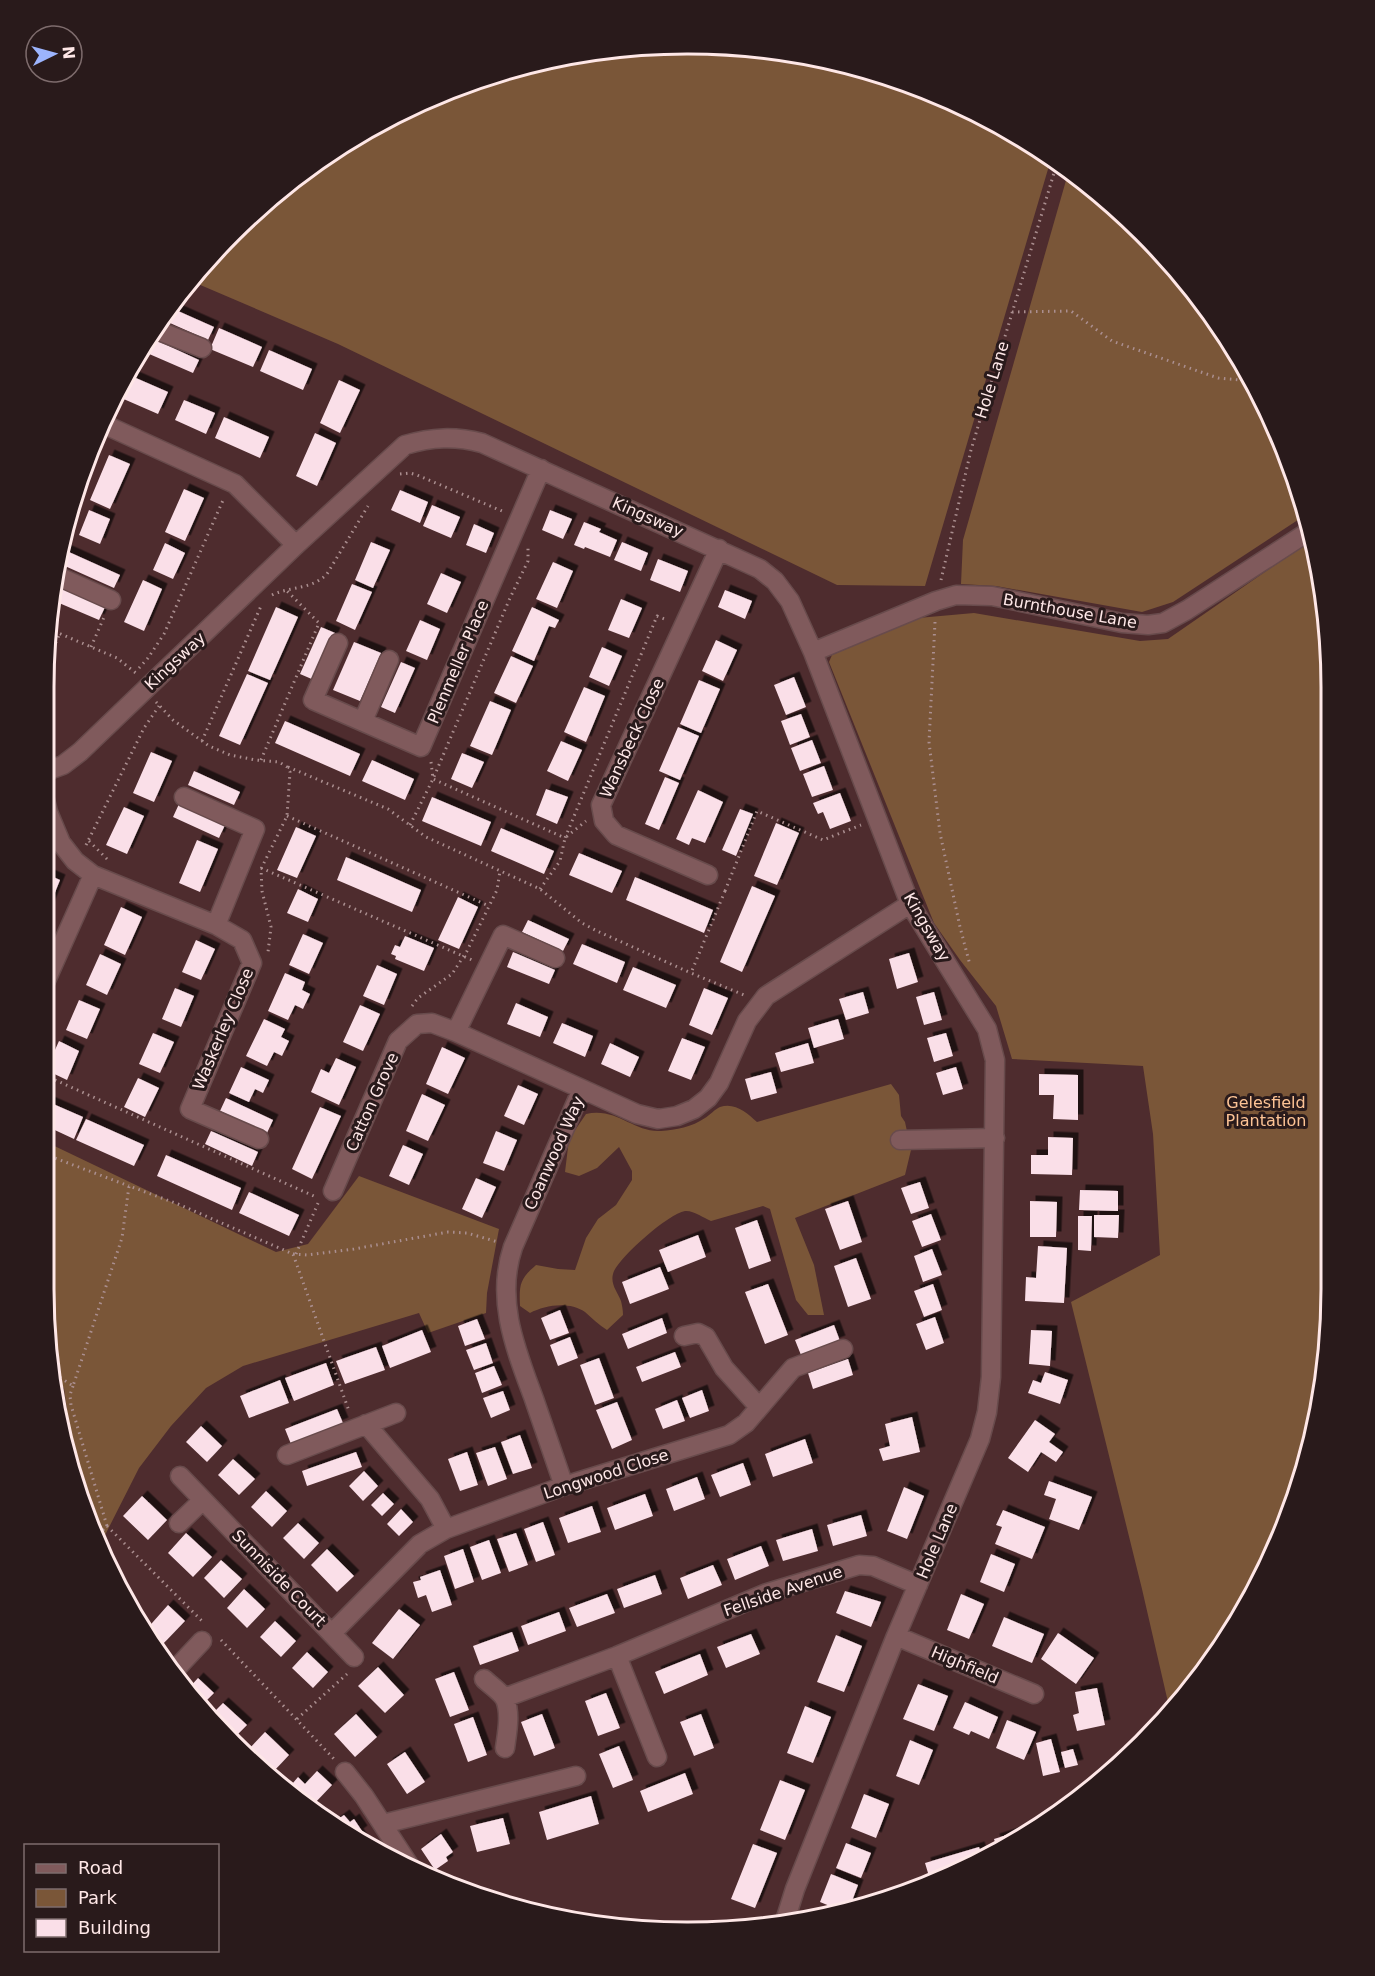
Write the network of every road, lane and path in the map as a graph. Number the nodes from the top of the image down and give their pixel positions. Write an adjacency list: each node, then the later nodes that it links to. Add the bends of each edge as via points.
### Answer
1 (1054, 172): 2 (path, Hole Lane)
2 (1012, 312): 5 (path, via 1071,311 1112,341 1218,378); 20 (path, Hole Lane, via 971,450)
3 (163, 333): 4 (street)
4 (202, 348)
5 (1241, 380)
6 (110, 427): 9 (street)
7 (541, 469): 11 (street, Plenmeller Place); 13 (street, Kingsway, via 482,442 462,438 426,439 405,445); 15 (street, Kingsway)
8 (394, 477): 11 (path, via 417,475)
9 (231, 482): 13 (street); 30 (path, via 164,634)
10 (369, 505): 17 (path, via 327,574 312,585)
11 (520, 519): 33 (street, Plenmeller Place, via 421,747)
12 (1302, 536): 20 (street, Burnthouse Lane, via 1163,623 1122,623 992,596 956,595)
13 (296, 545): 31 (street, Kingsway)
14 (528, 545): 38 (path, via 528,561)
15 (718, 549): 22 (street, Wansbeck Close); 28 (street, Kingsway, via 760,569 775,581 790,601)
16 (63, 579): 19 (street)
17 (286, 590): 18 (path); 35 (path, via 319,623)
18 (267, 597)
19 (111, 600): 27 (path)
20 (936, 601): 28 (street, Burnthouse Lane); 60 (path, Hole Lane, via 929,742 940,833 972,972)
21 (262, 604): 34 (path)
22 (683, 627): 42 (street, Wansbeck Close, via 601,805); 45 (path, via 657,616)
23 (56, 632): 24 (path)
24 (60, 633): 26 (path); 27 (path)
25 (338, 643): 33 (street, Plenmeller Place, via 313,700)
26 (55, 644)
27 (91, 647): 30 (path, via 117,658)
28 (813, 652): 41 (street, Kingsway)
29 (389, 660): 33 (street)
30 (135, 672): 31 (path)
31 (147, 688): 37 (street, Kingsway, via 80,752)
32 (159, 706): 47 (path)
33 (363, 721)
34 (202, 741)
35 (260, 761)
36 (286, 767): 43 (path, via 388,809)
37 (54, 768)
38 (433, 779): 43 (path); 45 (path)
39 (184, 796): 46 (street, via 255,829)
40 (287, 816): 53 (path)
41 (877, 819): 52 (street, Kingsway); 59 (path, via 823,840 757,811)
42 (604, 821): 45 (path, via 587,820); 50 (street, Wansbeck Close, via 616,835)
43 (410, 825): 48 (path, via 426,837)
44 (54, 826): 47 (street, Waskerley Close)
45 (565, 838): 51 (path, via 560,861)
46 (242, 860): 54 (street); 55 (path)
47 (75, 861): 49 (street, Waskerley Close)
48 (500, 872): 51 (path); 53 (path)
49 (93, 875): 54 (street, Waskerley Close); 57 (street)
50 (708, 875)
51 (540, 889): 59 (path, via 582,923)
52 (910, 904): 60 (street, Kingsway); 61 (street, Coanwood Way)
53 (489, 906): 55 (path)
54 (216, 925): 67 (street, Waskerley Close, via 242,940 252,963 190,1109)
55 (463, 957): 58 (path); 62 (path, via 452,974 418,998)
56 (555, 958): 58 (street, via 503,935)
57 (54, 963)
58 (488, 967): 63 (street)
59 (691, 973): 61 (path)
60 (966, 992): 66 (street, Kingsway, via 987,1029 994,1052)
61 (760, 1002): 65 (street, Coanwood Way, via 747,1021 719,1083 694,1109 658,1119 637,1114)
62 (411, 1008)
63 (456, 1032): 65 (street, Catton Grove); 71 (street, Catton Grove, via 432,1023 417,1024 398,1041)
64 (54, 1079): 71 (path)
65 (582, 1089): 72 (street, Coanwood Way)
66 (995, 1138): 68 (street, via 922,1147); 89 (street, Hole Lane, via 987,1412 980,1439)
67 (259, 1139)
68 (900, 1140)
69 (54, 1158): 70 (path)
70 (129, 1186): 73 (path); 77 (path, via 122,1238)
71 (326, 1195): 73 (path)
72 (513, 1247): 73 (path, via 467,1233 448,1232); 83 (street, Coanwood Way, via 507,1264 506,1290 511,1335)
73 (294, 1254): 80 (path)
74 (684, 1336): 78 (street, via 698,1333 706,1337 724,1368)
75 (843, 1349): 78 (street, Longwood Close, via 793,1368)
76 (60, 1377): 77 (path)
77 (73, 1386): 86 (path, via 71,1405)
78 (759, 1407): 83 (street, Longwood Close, via 729,1435)
79 (396, 1413): 80 (street)
80 (361, 1426): 81 (street); 87 (street, via 430,1499)
81 (286, 1455)
82 (180, 1476): 84 (street, Sunniside Court)
83 (564, 1486): 87 (street, Longwood Close)
84 (203, 1500): 85 (street); 90 (street, Sunniside Court)
85 (179, 1523)
86 (108, 1526): 88 (path); 91 (path)
87 (446, 1529): 90 (street, Longwood Close, via 420,1544)
88 (102, 1531)
89 (918, 1585): 92 (street, Hole Lane); 94 (street, Fellside Avenue, via 873,1566 859,1565 767,1593)
90 (332, 1633): 93 (street, Sunniside Court)
91 (209, 1634): 95 (street); 99 (path)
92 (896, 1636): 97 (street, Highfield); 106 (street, Hole Lane)
93 (354, 1656): 99 (path, via 360,1663)
94 (617, 1656): 98 (street, Fellside Avenue); 101 (street)
95 (179, 1666)
96 (484, 1679): 98 (street)
97 (1034, 1694)
98 (504, 1698): 100 (street, via 508,1727)
99 (297, 1719): 102 (path)
100 (505, 1748)
101 (657, 1757)
102 (345, 1772): 104 (street)
103 (576, 1776): 104 (street)
104 (383, 1824): 105 (street)
105 (402, 1854)
106 (787, 1914)

